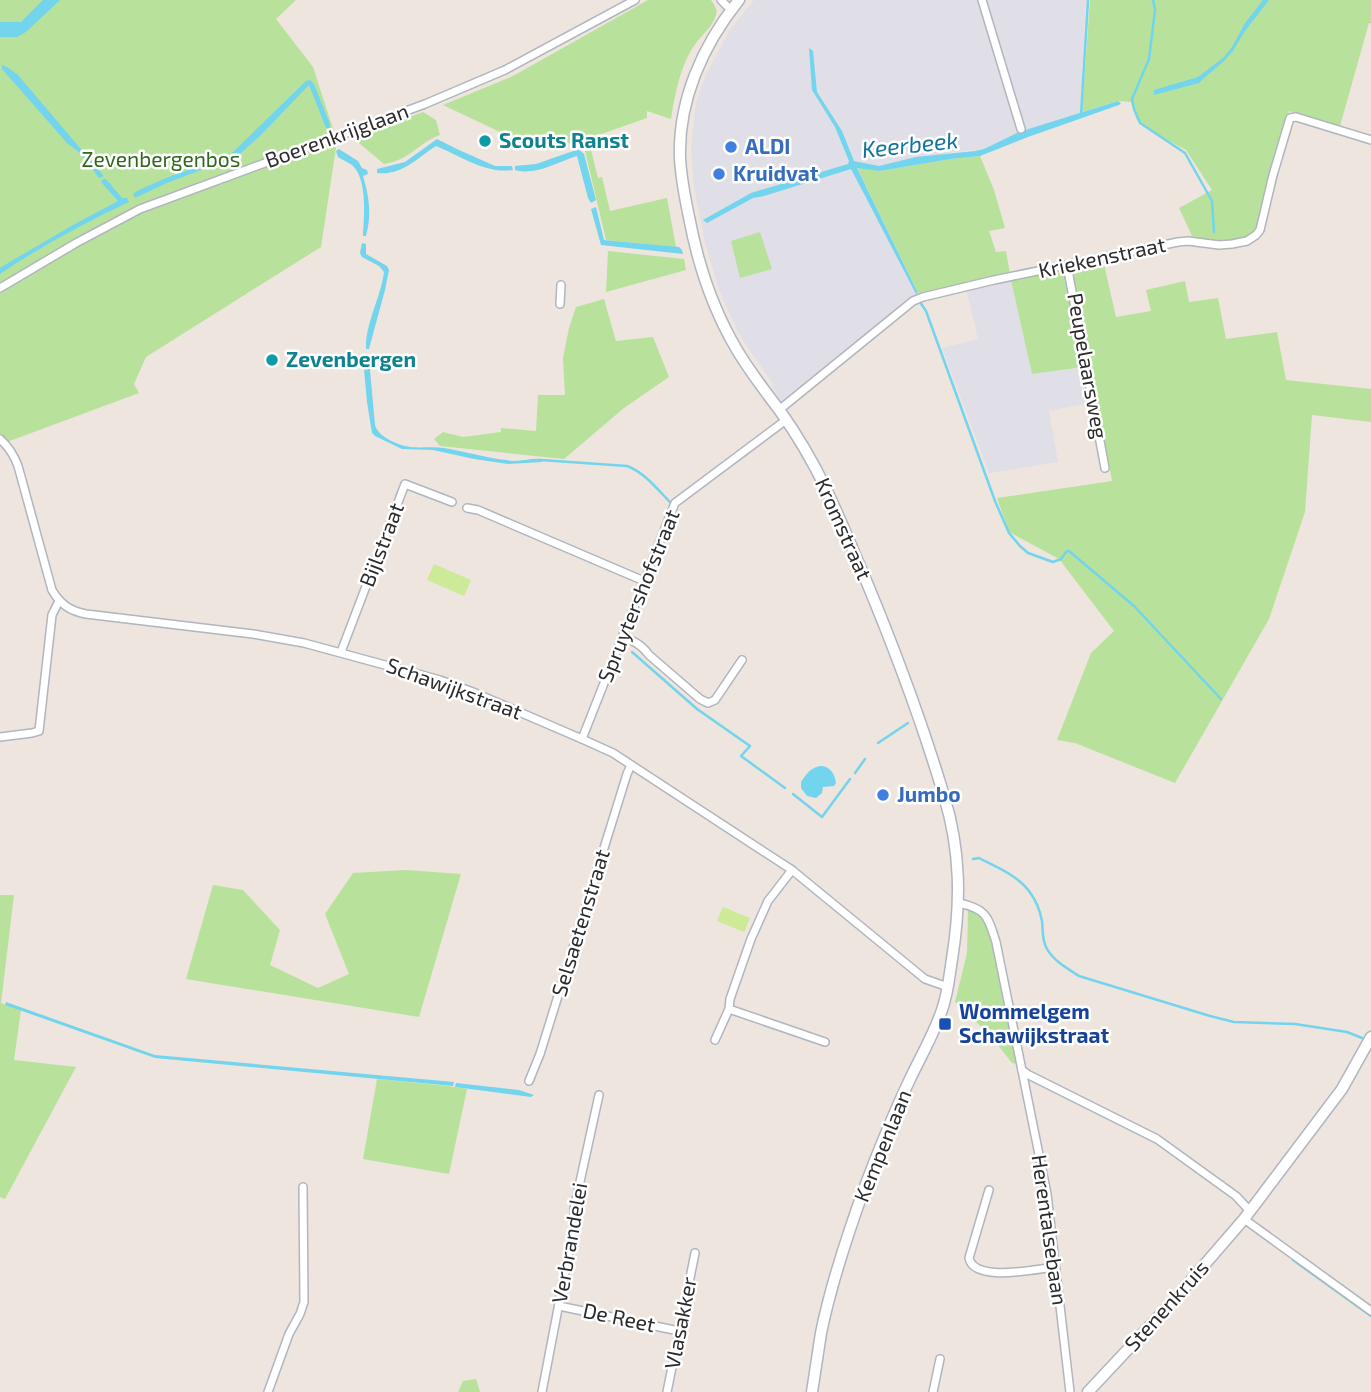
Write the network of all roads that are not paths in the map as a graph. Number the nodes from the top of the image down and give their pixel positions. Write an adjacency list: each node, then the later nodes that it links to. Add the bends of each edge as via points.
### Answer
1 (635, 0): 10 (street, Boerenkrijglaan, via 471,85 140,209)
2 (721, 0): 5 (street)
3 (739, 0): 5 (main road, Kromstraat)
4 (982, 0): 6 (street)
5 (731, 10): 12 (main road, Kromstraat, via 702,57 688,95 680,156 684,190 692,236 719,319)
6 (1021, 129)
7 (1371, 140): 8 (street, Kriekenstraat, via 1293,117 1283,138 1260,230 1252,239 1219,245 1178,242)
8 (1067, 265): 12 (street, Kriekenstraat, via 913,302); 15 (street, Peupelaarsweg)
9 (561, 285): 11 (street)
10 (0, 288)
11 (560, 304)
12 (779, 410): 13 (main road, Kromstraat)
13 (786, 420): 18 (street, Spruytershofstraat, via 675,503); 27 (main road, Kromstraat, via 840,518 917,713 951,820)
14 (0, 439): 19 (street, via 15,456 52,590)
15 (1105, 468)
16 (452, 502): 21 (street, Bijlstraat, via 405,484)
17 (467, 508): 18 (street)
18 (644, 581): 20 (street, Spruytershofstraat)
19 (59, 601): 21 (street, Schawijkstraat, via 86,614 253,634); 23 (street, via 52,615 39,731)
20 (623, 637): 22 (street, via 643,647 708,703 715,700); 24 (street, Spruytershofstraat)
21 (341, 652): 24 (street, Schawijkstraat, via 462,688)
22 (742, 660)
23 (0, 737)
24 (582, 739): 25 (street, Schawijkstraat)
25 (631, 765): 26 (street, Schawijkstraat); 34 (street, Selsaetenstraat)
26 (792, 870): 28 (street, Schawijkstraat, via 921,977); 29 (street, via 768,901)
27 (959, 903): 28 (main road, Kempenlaan); 33 (street, via 983,911 988,918)
28 (948, 987): 48 (main road, Kempenlaan, via 939,1019 863,1191 839,1261)
29 (729, 1009): 31 (street); 32 (street)
30 (1371, 1037): 38 (main road, via 1342,1088)
31 (715, 1040)
32 (825, 1042)
33 (1021, 1070): 38 (street, via 1157,1139 1236,1196); 40 (street, Herentalsebaan, via 1046,1194)
34 (529, 1080)
35 (599, 1095): 41 (street, Verbrandelei)
36 (303, 1187): 45 (street, via 304,1302)
37 (989, 1190): 40 (street, via 970,1263 998,1273)
38 (1246, 1214): 42 (street); 51 (main road, Stenenkruis, via 1182,1292)
39 (695, 1253): 43 (street, Vlasakker)
40 (1055, 1267): 50 (street, Herentalsebaan)
41 (559, 1306): 43 (street, De Reet); 46 (street, Verbrandelei)
42 (1371, 1311)
43 (679, 1331): 47 (street, Vlasakker)
44 (940, 1359): 49 (street)
45 (268, 1392)
46 (542, 1392)
47 (667, 1392)
48 (812, 1392)
49 (933, 1392)
50 (1070, 1392)
51 (1088, 1392)

